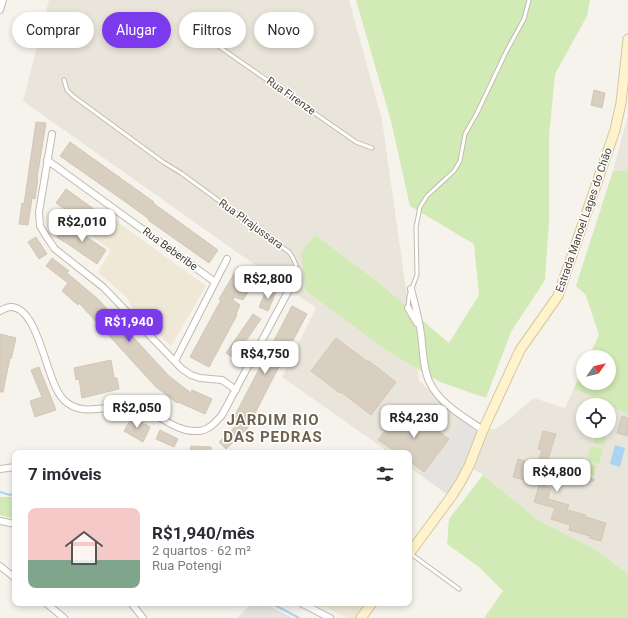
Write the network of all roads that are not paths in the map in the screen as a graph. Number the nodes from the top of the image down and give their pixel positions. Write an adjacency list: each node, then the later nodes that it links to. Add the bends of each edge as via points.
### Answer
1 (3, 0): 3 (street)
2 (529, 0): 13 (lane, via 524,19 465,134 460,160 454,171 426,196 420,207 416,227 417,275)
3 (0, 10)
4 (628, 39): 19 (street, Estrada Manoel Lages do Chão, via 621,103 615,130 565,278 558,296 520,350)
5 (221, 48): 8 (lane, Rua Firenze, via 356,142)
6 (64, 80): 12 (lane, Rua Pirajussara, via 67,90 73,96 289,252 296,262 297,271)
7 (52, 134): 9 (street)
8 (372, 148)
9 (47, 160): 11 (street, Rua Beberibe); 17 (street, via 39,212 40,226 46,236 55,249 103,287)
10 (227, 259): 11 (street)
11 (215, 282): 17 (street)
12 (290, 288): 18 (street, Rua Pirajussara)
13 (411, 289): 14 (lane); 16 (street)
14 (408, 308): 16 (street)
15 (0, 311): 18 (street, Rua Pirajussara, via 13,307 22,311 30,320 56,388 62,399 70,406 84,410 135,407 184,430 198,431 206,429 222,415)
16 (421, 332): 19 (street, via 426,373 434,390 452,408)
17 (175, 361): 18 (street, via 191,375 222,380)
18 (236, 390)
19 (483, 430): 24 (street, Estrada Manoel Lages do Chão, via 470,466 460,483)
20 (12, 467): 21 (street)
21 (0, 469)
22 (0, 521): 23 (street)
23 (12, 523)
24 (412, 550)
25 (412, 556): 28 (lane)
26 (0, 566): 27 (street)
27 (12, 576)
28 (460, 589)
29 (50, 606): 33 (street)
30 (133, 606): 34 (street)
31 (308, 606): 35 (street)
32 (370, 606): 36 (street)
33 (64, 618)
34 (143, 618)
35 (330, 618)
36 (361, 618)

